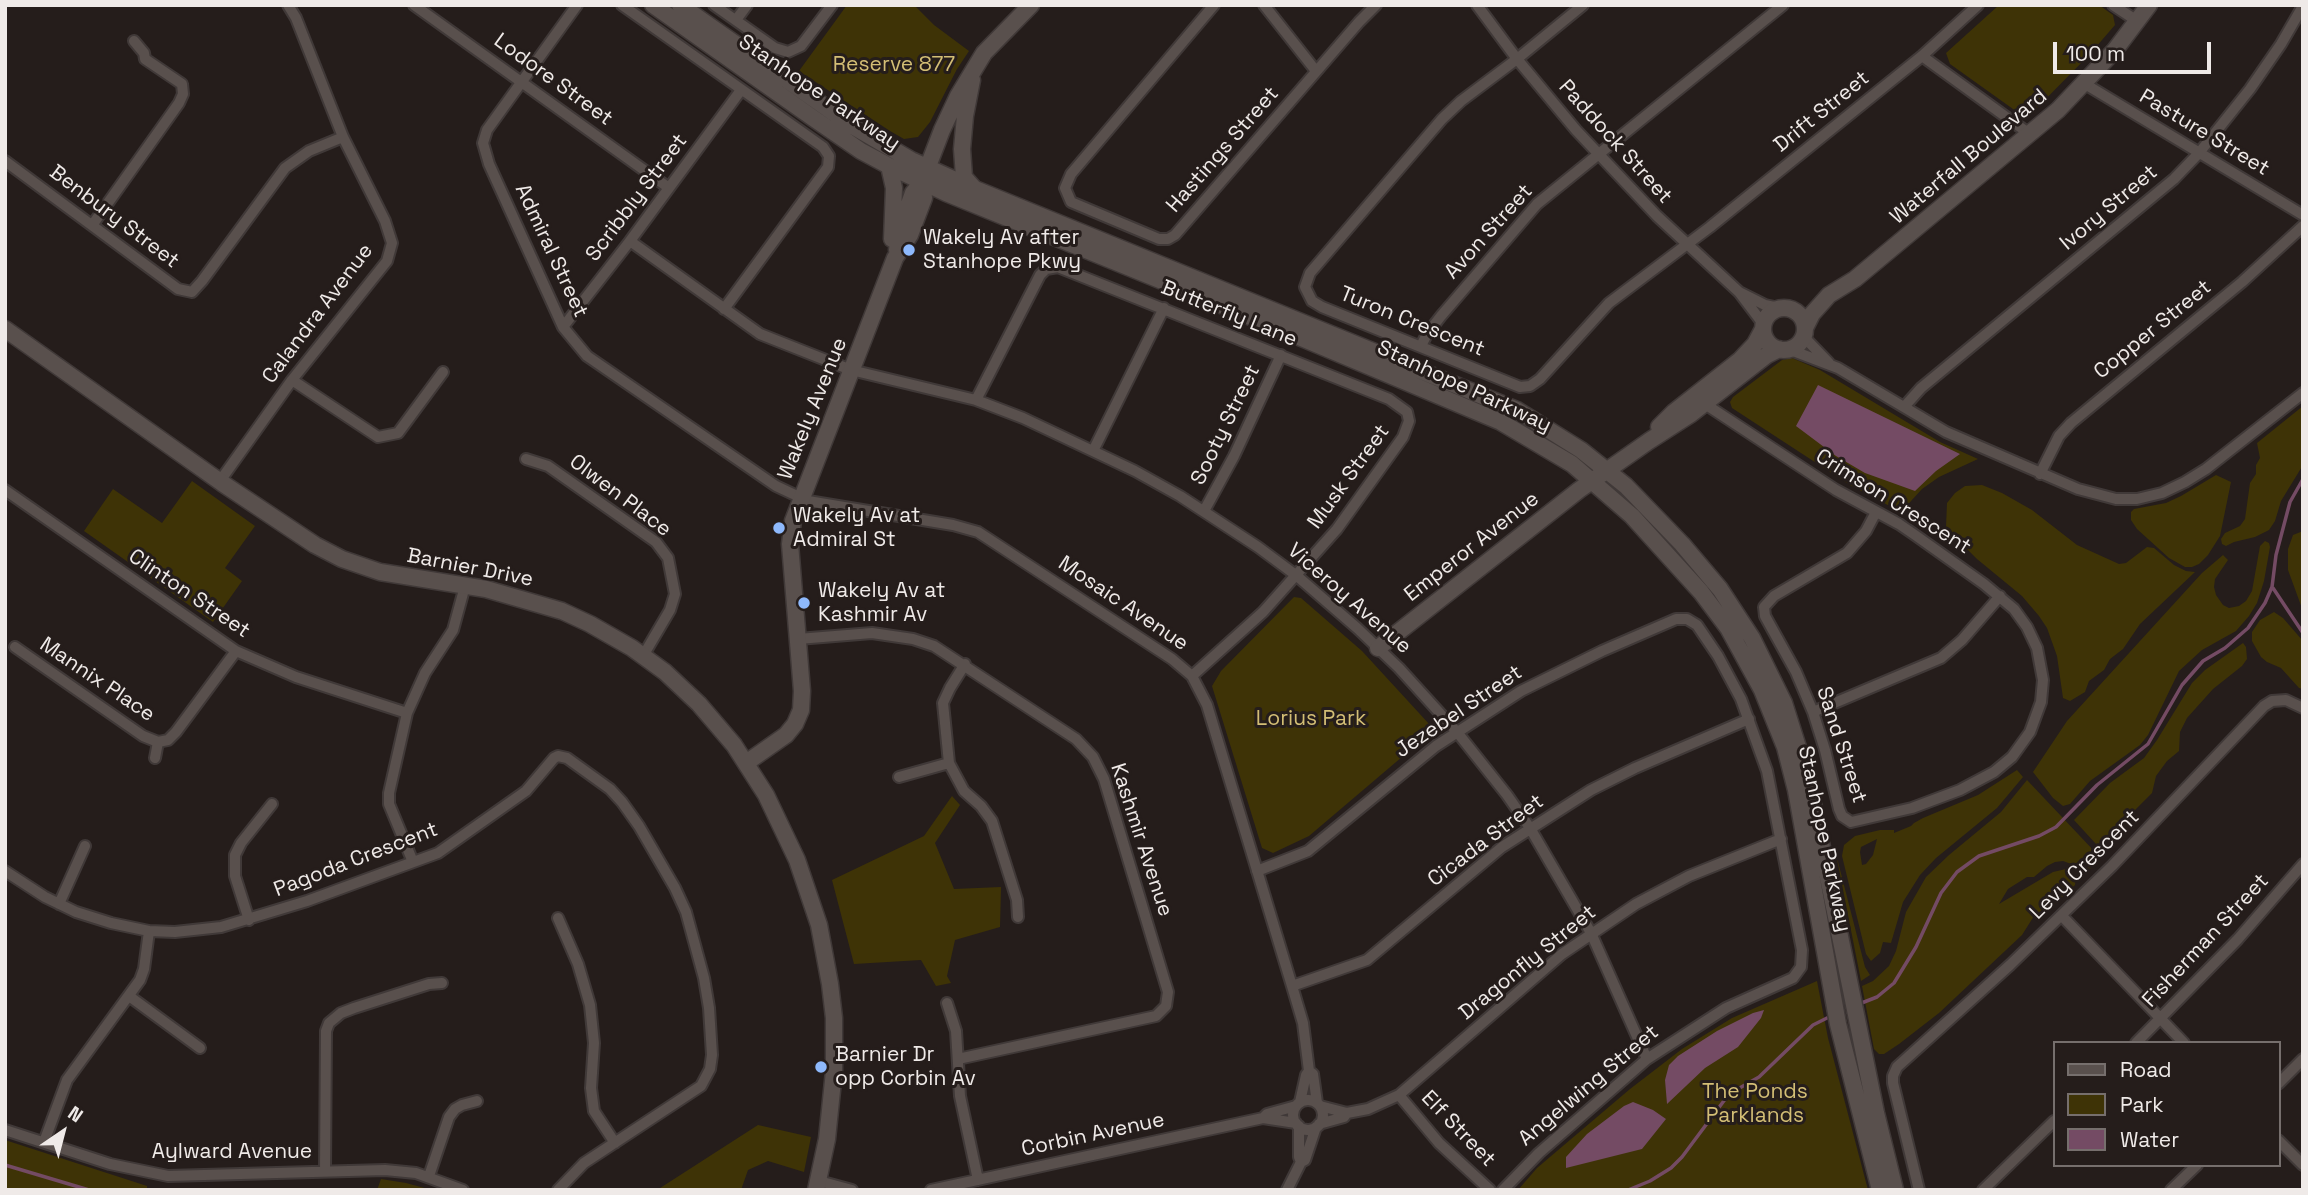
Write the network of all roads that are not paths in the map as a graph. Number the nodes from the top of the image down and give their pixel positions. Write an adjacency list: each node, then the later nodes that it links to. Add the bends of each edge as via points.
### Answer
1 (288, 5): 32 (street, Calandra Avenue)
2 (414, 5): 28 (street, Lodore Street)
3 (577, 5): 28 (street)
4 (622, 5): 30 (street)
5 (653, 5): 36 (street, Stanhope Parkway)
6 (680, 5): 37 (street, Stanhope Parkway)
7 (714, 5): 21 (street)
8 (747, 5): 21 (street)
9 (832, 5): 21 (street, via 792,52 775,48)
10 (1031, 5): 26 (street, Wakely Avenue)
11 (1214, 5): 27 (street, Hastings Street, via 1071,174 1065,188 1072,202 1159,239 1171,237)
12 (1264, 5): 27 (street)
13 (1376, 5): 27 (street, Hastings Street)
14 (1477, 5): 25 (street, Paddock Street)
15 (1583, 5): 25 (street)
16 (1783, 5): 34 (street, Avon Street)
17 (2113, 5): 22 (street)
18 (2149, 5): 22 (street, Waterfall Boulevard)
19 (1974, 6): 24 (street, Drift Street)
20 (2303, 6): 33 (street, Ivory Street, via 2257,79)
21 (736, 20)
22 (2137, 21): 29 (street, Waterfall Boulevard)
23 (134, 41): 41 (street, via 145,59 182,84 183,94)
24 (1922, 56): 31 (street); 44 (street, Drift Street)
25 (1517, 59): 34 (street, Paddock Street); 55 (street, Turon Crescent, via 1452,109 1306,282 1307,294 1316,304)
26 (976, 64): 37 (street, Wakely Avenue, via 949,114); 39 (street, via 962,149 964,177)
27 (1316, 71)
28 (522, 81): 38 (street, Lodore Street); 51 (street, Admiral Street, via 487,130 483,143)
29 (2085, 84): 31 (street, Waterfall Boulevard); 33 (street, Pasture Street)
30 (741, 90): 38 (street, Scribbly Street); 50 (street, via 829,156 828,167)
31 (2031, 135): 47 (street, Waterfall Boulevard, via 1855,279)
32 (344, 137): 41 (street, Benbury Street, via 309,151 285,168 192,292 178,289); 61 (street, Calandra Avenue, via 385,220 391,243 387,261)
33 (2199, 153): 40 (street, Pasture Street); 65 (street, Ivory Street, via 2112,232 1912,395)
34 (1599, 156): 44 (street, Paddock Street); 55 (street, Avon Street, via 1537,204)
35 (5, 160): 41 (street, Benbury Street)
36 (889, 166): 37 (street, Stanhope Parkway); 45 (street, via 894,188 891,235)
37 (925, 175): 39 (street, Stanhope Parkway); 45 (street, Wakely Avenue, via 913,193); 72 (street, Stanhope Parkway, via 1481,413 1542,444)
38 (669, 188): 43 (street, Scribbly Street)
39 (975, 189): 70 (street, Stanhope Parkway, via 1517,410)
40 (2303, 215)
41 (93, 224)
42 (2303, 226): 71 (street, Copper Street, via 2070,423)
43 (630, 241): 50 (street, Viceroy Avenue); 51 (street, Scribbly Street)
44 (1687, 245): 46 (street, Paddock Street); 55 (street, Turon Crescent, via 1603,308 1530,386 1520,387)
45 (895, 258): 59 (street, Wakely Avenue)
46 (1739, 292): 49 (street, Paddock Street); 52 (street, Paddock Street)
47 (1829, 295): 49 (street, Waterfall Boulevard); 54 (street, Waterfall Boulevard, via 1812,314)
48 (1164, 308): 57 (street, Butterfly Lane); 63 (street, Butterfly Lane, via 1058,267 1046,269); 68 (street)
49 (1781, 308): 52 (street, via 1769,314); 54 (street, via 1798,313)
50 (724, 309): 59 (street, Viceroy Avenue, via 760,334)
51 (563, 327): 75 (street, Admiral Street, via 587,356 764,479)
52 (1763, 327): 56 (street, via 1769,343); 67 (street, via 1740,360 1674,412)
53 (5, 329): 73 (street, Barnier Drive)
54 (1805, 332): 56 (street, via 1796,346); 58 (street)
55 (1420, 346)
56 (1784, 349): 58 (street); 64 (street, via 1767,355)
57 (1281, 355): 66 (street, Butterfly Lane, via 1393,401); 76 (street, Sooty Street)
58 (1831, 365): 65 (street)
59 (851, 370): 63 (street, Viceroy Avenue); 75 (street, Wakely Avenue)
60 (443, 372): 61 (street, via 398,433 378,437)
61 (292, 380): 73 (street, Calandra Avenue)
62 (2303, 393): 71 (street, via 2206,469 2162,493 2137,499 2108,498)
63 (976, 400): 68 (street, Viceroy Avenue)
64 (1705, 404): 67 (street); 77 (street, Crimson Crescent)
65 (1904, 407): 71 (street, via 1946,432)
66 (1408, 414): 78 (street, Musk Street, via 1407,429 1387,461)
67 (1649, 441): 70 (street)
68 (1094, 451): 76 (street, Viceroy Avenue)
69 (526, 459): 85 (street, Olwen Place, via 566,479 656,542 668,558 676,594)
70 (1607, 470): 72 (street); 155 (street, Stanhope Parkway, via 1710,575 1775,681 1808,779)
71 (2039, 474)
72 (1593, 480): 83 (street, Emperor Avenue); 154 (street, Stanhope Parkway, via 1702,592 1762,690 1792,775 1838,1024)
73 (220, 481): 79 (street, Barnier Drive, via 299,536 342,559 394,575)
74 (5, 490): 84 (street, Clinton Street)
75 (800, 498): 81 (street, Wakely Avenue, via 790,532); 87 (street, Mosaic Avenue, via 978,532)
76 (1204, 511): 78 (street, Viceroy Avenue)
77 (1876, 512): 80 (street, Crimson Crescent); 89 (street, Sand Street, via 1847,553 1774,596 1764,607)
78 (1297, 576): 83 (street, Viceroy Avenue); 87 (street, Musk Street)
79 (465, 586): 85 (street, Barnier Drive, via 562,611); 90 (street, via 453,630 425,673)
80 (2000, 596): 89 (street, via 1941,658); 99 (street, Crimson Crescent, via 2028,627 2042,670 2041,702 2025,742 2002,765 1960,790 1856,823)
81 (798, 639): 86 (street, Kashmir Avenue, via 882,634 923,642); 95 (street, Wakely Avenue, via 799,717 786,735)
82 (15, 647): 93 (street, Mannix Place)
83 (1378, 648): 92 (street, Viceroy Avenue)
84 (236, 651): 90 (street, Clinton Street, via 296,677); 93 (street, Mannix Place, via 176,732)
85 (643, 656): 95 (street, Barnier Drive, via 699,704)
86 (965, 664): 96 (street, via 943,703); 122 (street, Kashmir Avenue, via 1076,739 1093,757 1104,779 1168,999 1156,1016)
87 (1192, 677): 106 (street, Mosaic Avenue, via 1207,705)
88 (2303, 708): 108 (street, Levy Crescent, via 2286,700 2264,706)
89 (1813, 712): 99 (street, Sand Street)
90 (407, 713): 103 (street, via 389,804)
91 (1749, 719): 92 (street, Jezebel Street, via 1731,678 1697,625 1676,619 1521,691); 100 (street, Cicada Street, via 1615,778); 101 (street, via 1768,771)
92 (1457, 732): 100 (street, Viceroy Avenue); 106 (street, Jezebel Street, via 1414,762 1315,846)
93 (158, 742): 94 (street, Mannix Place)
94 (155, 758)
95 (746, 762): 146 (street, Barnier Drive, via 797,860 827,965 834,1071 831,1116)
96 (949, 763): 97 (street); 109 (street, via 957,783 992,821)
97 (899, 777)
98 (272, 804): 111 (street, via 235,855 235,876)
99 (1846, 820)
100 (1530, 828): 113 (street, Viceroy Avenue); 115 (street, Cicada Street, via 1367,960)
101 (1781, 839): 113 (street, Dragonfly Street, via 1667,886); 123 (street, Angelwing Street, via 1803,956 1799,971 1726,1008)
102 (85, 846): 107 (street)
103 (413, 862): 111 (street, Pagoda Crescent); 139 (street, Pagoda Crescent, via 447,848 507,806 558,756 610,789 639,826 685,912 705,986 712,1055 701,1086)
104 (2303, 864): 118 (street, Fisherman Street)
105 (5, 871): 107 (street, Pagoda Crescent)
106 (1257, 871): 115 (street, Mosaic Avenue)
107 (59, 904): 112 (street, Pagoda Crescent, via 96,919)
108 (2062, 916): 118 (street); 156 (street, Levy Crescent, via 1894,1071)
109 (1018, 917)
110 (558, 918): 139 (street, via 579,964 590,1005 594,1111)
111 (249, 920): 112 (street, Pagoda Crescent, via 189,932)
112 (149, 931): 116 (street, via 144,969)
113 (1591, 933): 123 (street, Viceroy Avenue); 127 (street, Dragonfly Street)
114 (442, 983): 143 (street, via 354,1008 329,1023)
115 (1292, 986): 125 (street, Mosaic Avenue)
116 (129, 996): 121 (street); 138 (street, via 67,1080)
117 (947, 1003): 122 (street)
118 (2160, 1018): 119 (street, Fisherman Street); 120 (street)
119 (2138, 1041)
120 (2181, 1041)
121 (200, 1048)
122 (958, 1059): 145 (street, via 960,1096)
123 (1647, 1059): 153 (street, Angelwing Street)
124 (2303, 1059): 126 (street)
125 (1309, 1071): 129 (street, Mosaic Avenue); 130 (street, Mosaic Avenue)
126 (2280, 1082)
127 (1399, 1095): 131 (street, Dragonfly Street); 152 (street, Elf Street, via 1439,1143)
128 (477, 1101): 144 (street, via 462,1105 449,1117)
129 (1298, 1104): 130 (street, via 1308,1100); 132 (street, Corbin Avenue); 134 (street, via 1293,1115)
130 (1318, 1105): 131 (street); 135 (street, via 1322,1115)
131 (1347, 1113): 135 (street, Dragonfly Street)
132 (1263, 1118): 134 (street, Corbin Avenue); 145 (street, Corbin Avenue)
133 (2052, 1123): 157 (street)
134 (1297, 1125): 135 (street, via 1307,1129); 140 (street)
135 (1318, 1125): 140 (street)
136 (5, 1130): 138 (street, Aylward Avenue)
137 (2280, 1142): 141 (street)
138 (44, 1143): 143 (street, Aylward Avenue, via 120,1167 168,1176)
139 (615, 1143): 148 (street, Pagoda Crescent, via 582,1164)
140 (1301, 1162): 151 (street)
141 (2303, 1165)
142 (2195, 1167): 158 (street)
143 (325, 1171): 144 (street, Aylward Avenue, via 385,1170)
144 (429, 1176): 147 (street, Aylward Avenue)
145 (978, 1180): 150 (street, Corbin Avenue)
146 (817, 1186): 149 (street)
147 (463, 1190)
148 (558, 1190)
149 (852, 1190)
150 (931, 1190)
151 (1287, 1190)
152 (1490, 1190)
153 (1503, 1190)
154 (1880, 1190)
155 (1895, 1190)
156 (1919, 1190)
157 (1983, 1190)
158 (2171, 1190)

